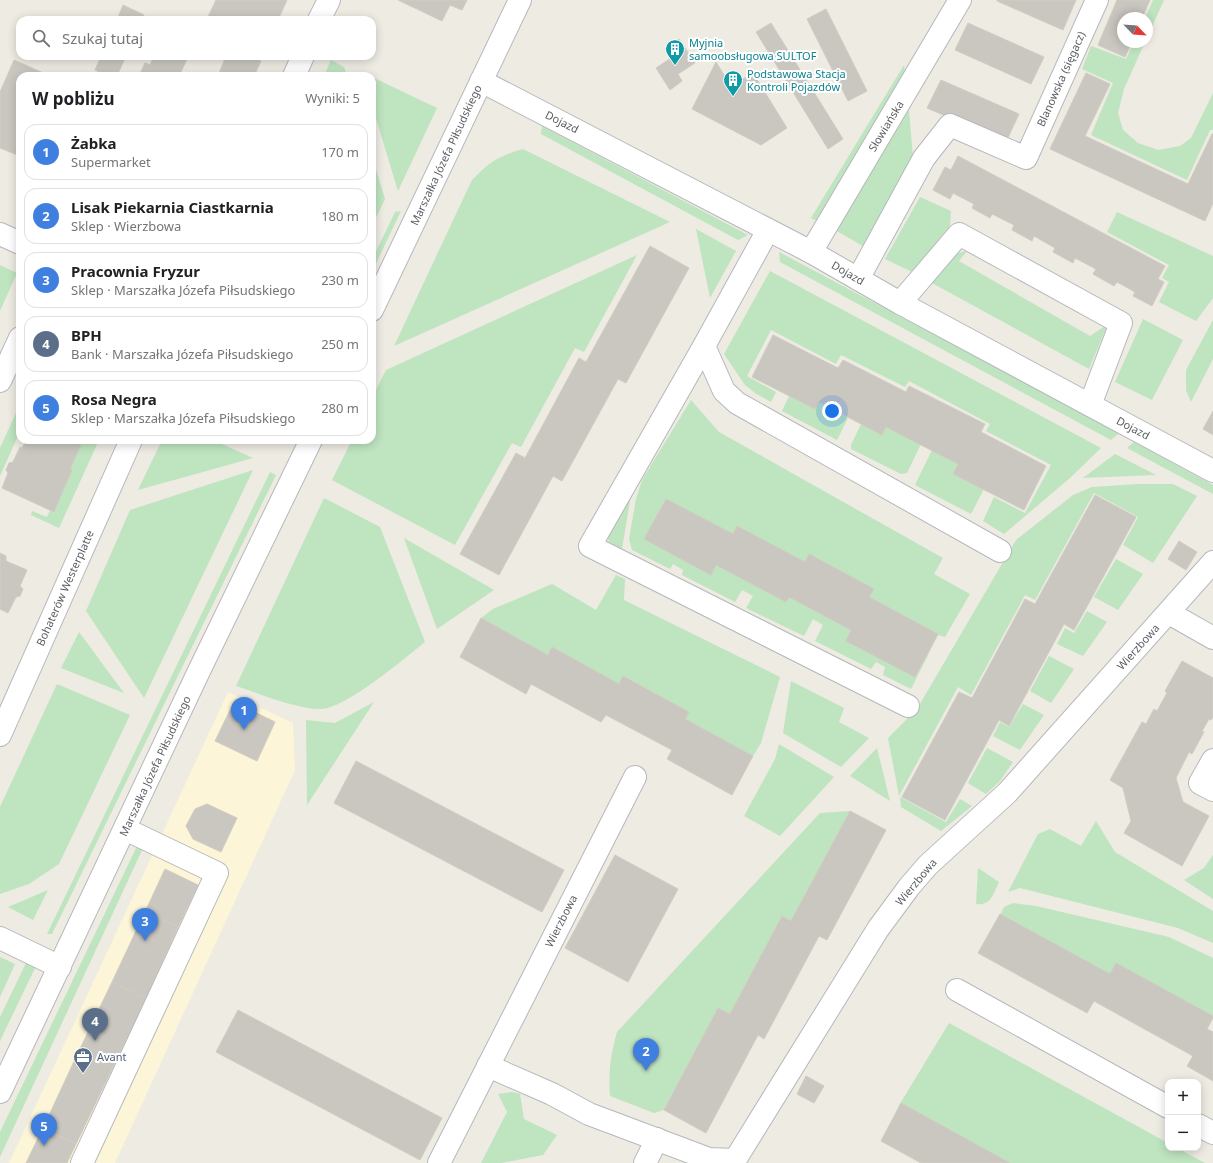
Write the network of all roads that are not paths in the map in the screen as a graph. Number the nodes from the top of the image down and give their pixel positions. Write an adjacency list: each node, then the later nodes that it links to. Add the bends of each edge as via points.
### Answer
1 (329, 0): 5 (street)
2 (520, 0): 8 (street, Marszałka Józefa Piłsudskiego)
3 (960, 0): 12 (street, Słowiańska)
4 (1097, 0): 13 (street, Blanowska (sięgacz), via 1026,158 950,125 924,158)
5 (321, 16)
6 (301, 60): 7 (street)
7 (296, 72)
8 (481, 81): 9 (street, Dojazd); 14 (street, Marszałka Józefa Piłsudskiego)
9 (768, 230): 12 (street, Dojazd); 16 (street)
10 (0, 234): 11 (street)
11 (16, 241)
12 (811, 252): 13 (street, Dojazd)
13 (858, 279): 15 (street, Dojazd)
14 (376, 302)
15 (900, 303): 19 (street, Dojazd); 19 (street, via 958,234 1121,323)
16 (704, 346): 23 (street, via 724,391 737,403); 27 (street, via 590,546)
17 (16, 347): 18 (street)
18 (0, 381)
19 (1090, 405): 22 (street, Dojazd)
20 (129, 444): 28 (street, Bohaterów Westerplatte)
21 (309, 444): 32 (street, Marszałka Józefa Piłsudskiego)
22 (1213, 471)
23 (1000, 551)
24 (1213, 562): 25 (street, Wierzbowa)
25 (1168, 613): 26 (street); 41 (street, Wierzbowa, via 1007,793 928,865 910,887 878,929 735,1160 710,1159)
26 (1213, 638)
27 (908, 706)
28 (0, 735)
29 (1213, 760): 31 (street, via 1200,783)
30 (635, 777): 36 (street, Wierzbowa)
31 (1213, 790)
32 (125, 829): 34 (street, Marszałka Józefa Piłsudskiego); 42 (street, via 216,873)
33 (0, 938): 34 (street)
34 (60, 967): 37 (street, Marszałka Józefa Piłsudskiego)
35 (957, 990): 38 (street)
36 (488, 1066): 41 (street, Wierzbowa, via 552,1094 589,1114); 43 (street, Wierzbowa)
37 (0, 1092)
38 (1165, 1106)
39 (1201, 1126): 40 (street)
40 (1213, 1133)
41 (657, 1140): 44 (street)
42 (82, 1163)
43 (439, 1163)
44 (645, 1163)

